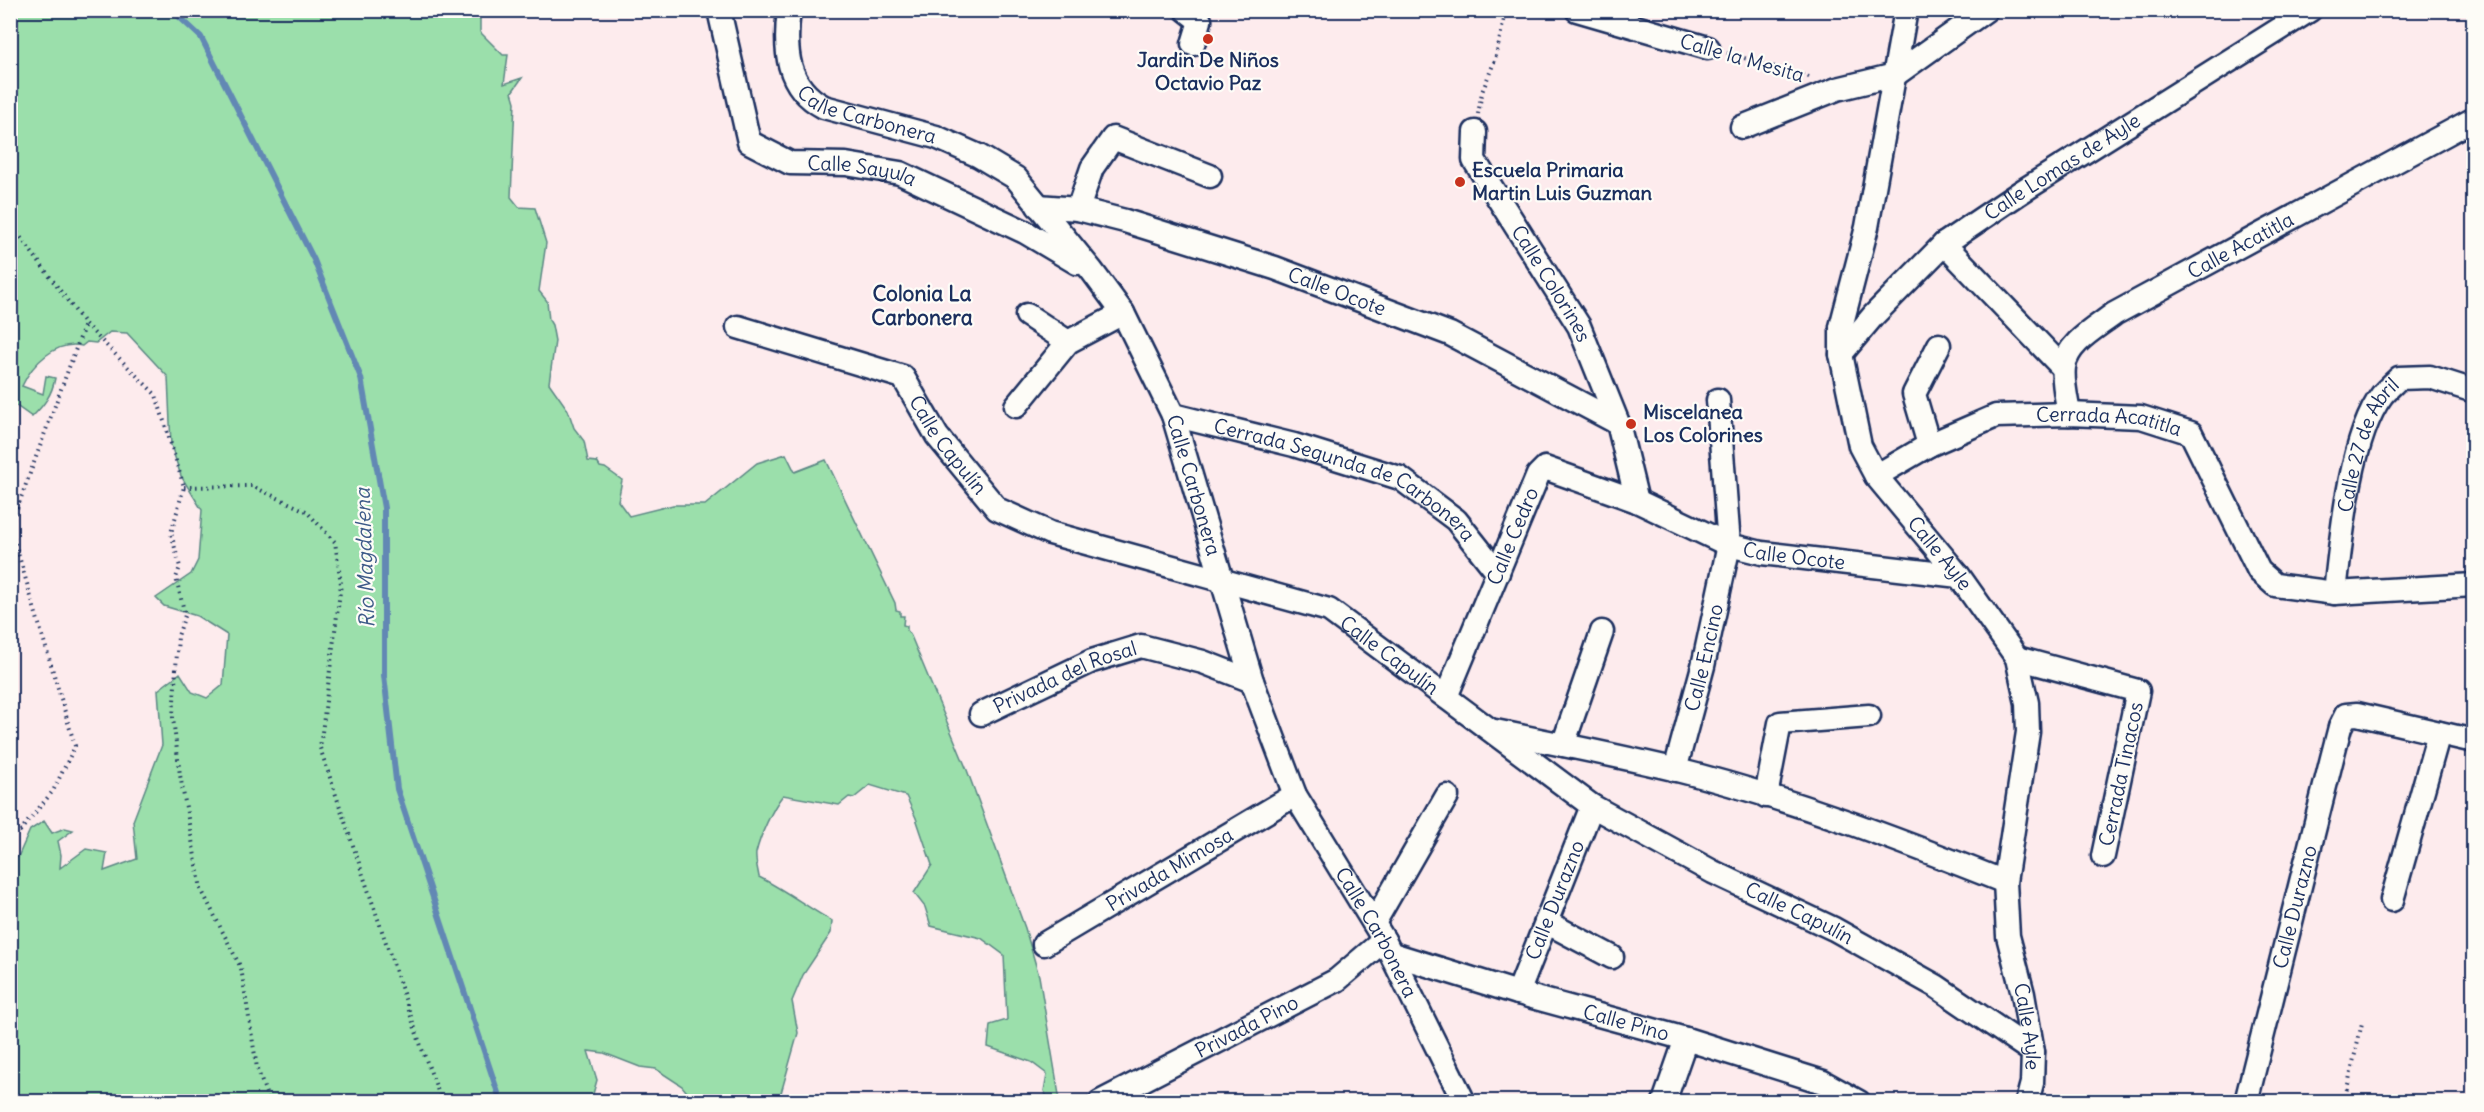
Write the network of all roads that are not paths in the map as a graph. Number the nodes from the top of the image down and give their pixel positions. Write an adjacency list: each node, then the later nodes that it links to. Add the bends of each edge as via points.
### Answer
1 (719, 10): 18 (street, Calle Sayula, via 749,142 790,163 846,164 900,173 1025,232)
2 (789, 10): 15 (street, Calle Carbonera, via 789,61 797,84 810,100 936,137 979,156 1016,178)
3 (1186, 10): 8 (street, via 1200,21)
4 (1577, 10): 9 (street, Calle la Mesita)
5 (1906, 10): 10 (street, Calle Ayle)
6 (1986, 10): 10 (street)
7 (2310, 10): 17 (street, Calle Lomas de Ayle)
8 (1193, 45)
9 (1708, 48)
10 (1894, 75): 12 (street, via 1837,89); 24 (street, Calle Ayle, via 1867,227 1841,327)
11 (2474, 119): 25 (street, Calle Acatitla, via 2114,314 2080,339 2068,353)
12 (1742, 127)
13 (1475, 132): 31 (street, Calle Colorines, via 1474,160 1579,326)
14 (1210, 177): 16 (street, via 1113,138 1092,168)
15 (1038, 206): 16 (street, Calle Ocote); 18 (street, Calle Carbonera)
16 (1078, 209): 31 (street, Calle Ocote, via 1275,268 1450,334)
17 (1944, 244): 24 (street, Calle Lomas de Ayle); 25 (street)
18 (1092, 271): 19 (street, Calle Carbonera)
19 (1123, 313): 22 (street); 30 (street, Calle Carbonera)
20 (1027, 315): 22 (street)
21 (738, 327): 38 (street, Calle Capulín, via 903,378 937,436 997,509 1050,533)
22 (1068, 342): 28 (street)
23 (1939, 345): 32 (street, via 1914,394)
24 (1841, 354): 33 (street, Calle Ayle, via 1860,446)
25 (2063, 368): 29 (street)
26 (2474, 391): 40 (street, Calle 27 de Abril, via 2430,377 2399,378 2382,395 2357,453)
27 (1718, 400): 35 (street, Calle Encino)
28 (1016, 406)
29 (2069, 414): 32 (street, Cerrada Acatitla, via 1996,416); 40 (street, Cerrada Acatitla, via 2141,417 2191,434 2259,571 2275,585)
30 (1173, 415): 36 (street, Cerrada Segunda de Carbonera, via 1294,445 1400,478 1456,520); 38 (street, Calle Carbonera)
31 (1618, 423): 34 (street, Calle Colorines)
32 (1929, 445): 33 (street, Cerrada Acatitla)
33 (1876, 476): 37 (street, Calle Ayle)
34 (1637, 501): 35 (street, Calle Ocote); 36 (street, Calle Cedro, via 1545,468 1538,475)
35 (1729, 545): 37 (street, Calle Ocote, via 1762,553); 51 (street, Calle Encino)
36 (1498, 573): 44 (street, Calle Cedro)
37 (1959, 576): 42 (street, Calle Ayle)
38 (1223, 582): 43 (street, Calle Carbonera); 44 (street, Calle Capulín, via 1329,610)
39 (2474, 585): 40 (street, Cerrada Acatitla)
40 (2335, 593)
41 (1602, 632): 50 (street)
42 (2017, 658): 56 (street, Cerrada Tinacos, via 2138,691); 57 (street, Calle Ayle, via 2027,703 2028,732)
43 (1252, 681): 45 (street, Privada del Rosal, via 1203,662 1141,646 1092,661); 52 (street, Calle Carbonera)
44 (1446, 698): 47 (street, Calle Capulín)
45 (981, 714)
46 (1869, 716): 54 (street, via 1780,723)
47 (1490, 730): 50 (street); 55 (street, Calle Capulín)
48 (2439, 733): 49 (street); 58 (street); 71 (street, Calle Durazno, via 2357,714 2346,715)
49 (2474, 741)
50 (1563, 745): 51 (street)
51 (1675, 770): 54 (street)
52 (1296, 795): 60 (street, Calle Carbonera); 61 (street, Privada Mimosa)
53 (1447, 796): 60 (street, Privada Pino)
54 (1766, 796): 57 (street, via 1901,840)
55 (1592, 806): 59 (street, Calle Durazno); 65 (street, Calle Capulín, via 1713,872 1834,929 1936,986)
56 (2103, 856)
57 (2005, 882): 65 (street, Calle Ayle, via 2008,936)
58 (2392, 900)
59 (1545, 922): 62 (street); 63 (street, Calle Durazno)
60 (1384, 939): 63 (street, Calle Pino); 66 (street, Privada Pino, via 1337,980); 67 (street, Calle Carbonera)
61 (1044, 944)
62 (1612, 957)
63 (1518, 993): 64 (street, Calle Pino)
64 (1686, 1039): 68 (street); 69 (street, Calle Pino, via 1823,1082)
65 (2033, 1052): 70 (street, Calle Ayle)
66 (1100, 1101)
67 (1464, 1101)
68 (1664, 1101)
69 (1858, 1101)
70 (2027, 1101)
71 (2246, 1101)

